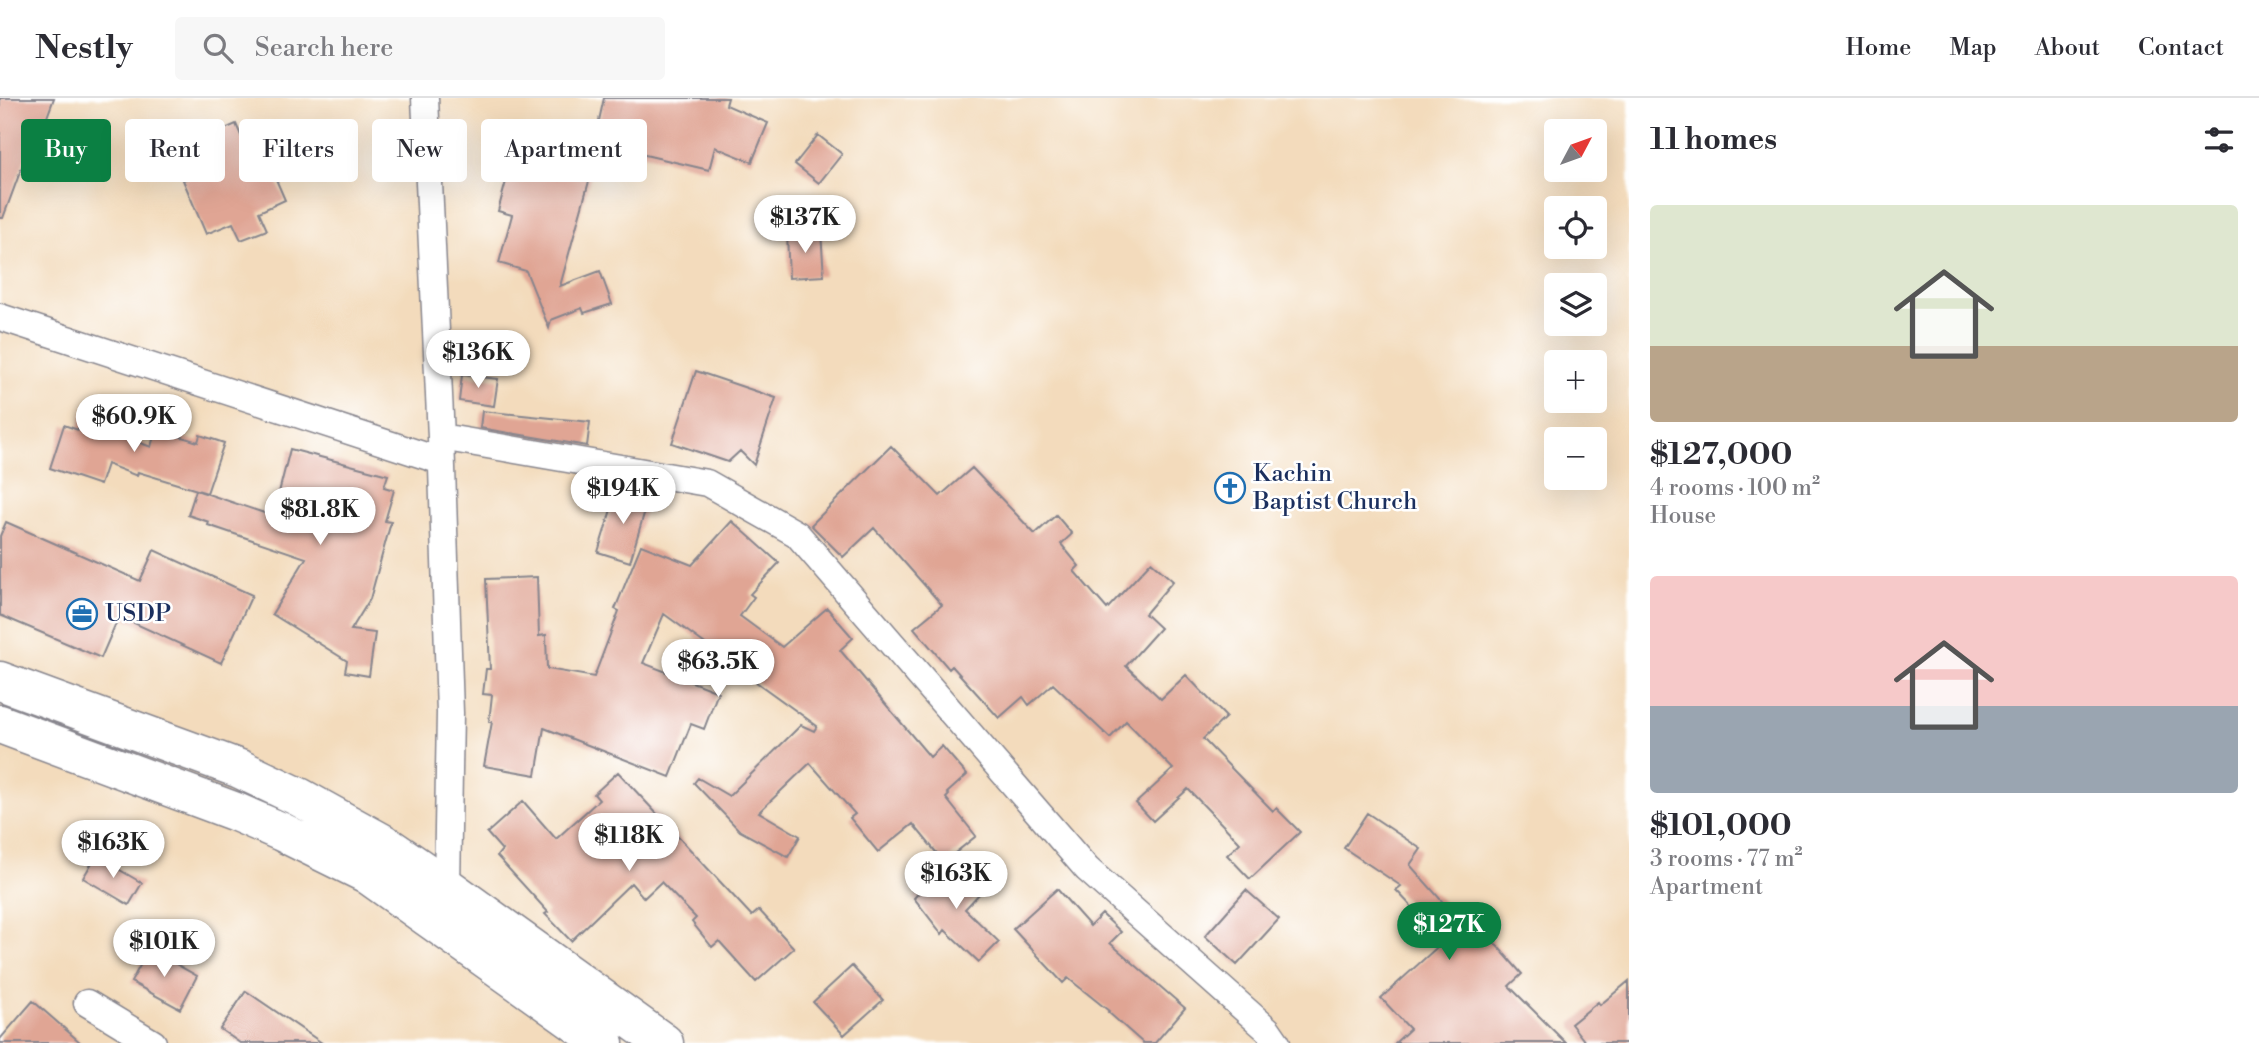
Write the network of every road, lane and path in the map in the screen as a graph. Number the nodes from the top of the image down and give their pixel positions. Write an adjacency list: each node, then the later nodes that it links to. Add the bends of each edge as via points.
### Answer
1 (425, 98): 3 (street)
2 (0, 317): 3 (street)
3 (441, 449): 6 (street, via 450,713); 12 (street, via 708,483 797,534 1087,869 1268,1030)
4 (0, 681): 6 (main road, via 240,769 384,844)
5 (0, 724): 7 (main road, via 282,832 367,874)
6 (447, 887): 7 (street); 11 (main road)
7 (440, 925): 10 (main road)
8 (87, 1003): 9 (street)
9 (153, 1043)
10 (604, 1043)
11 (664, 1043)
12 (1277, 1043)

